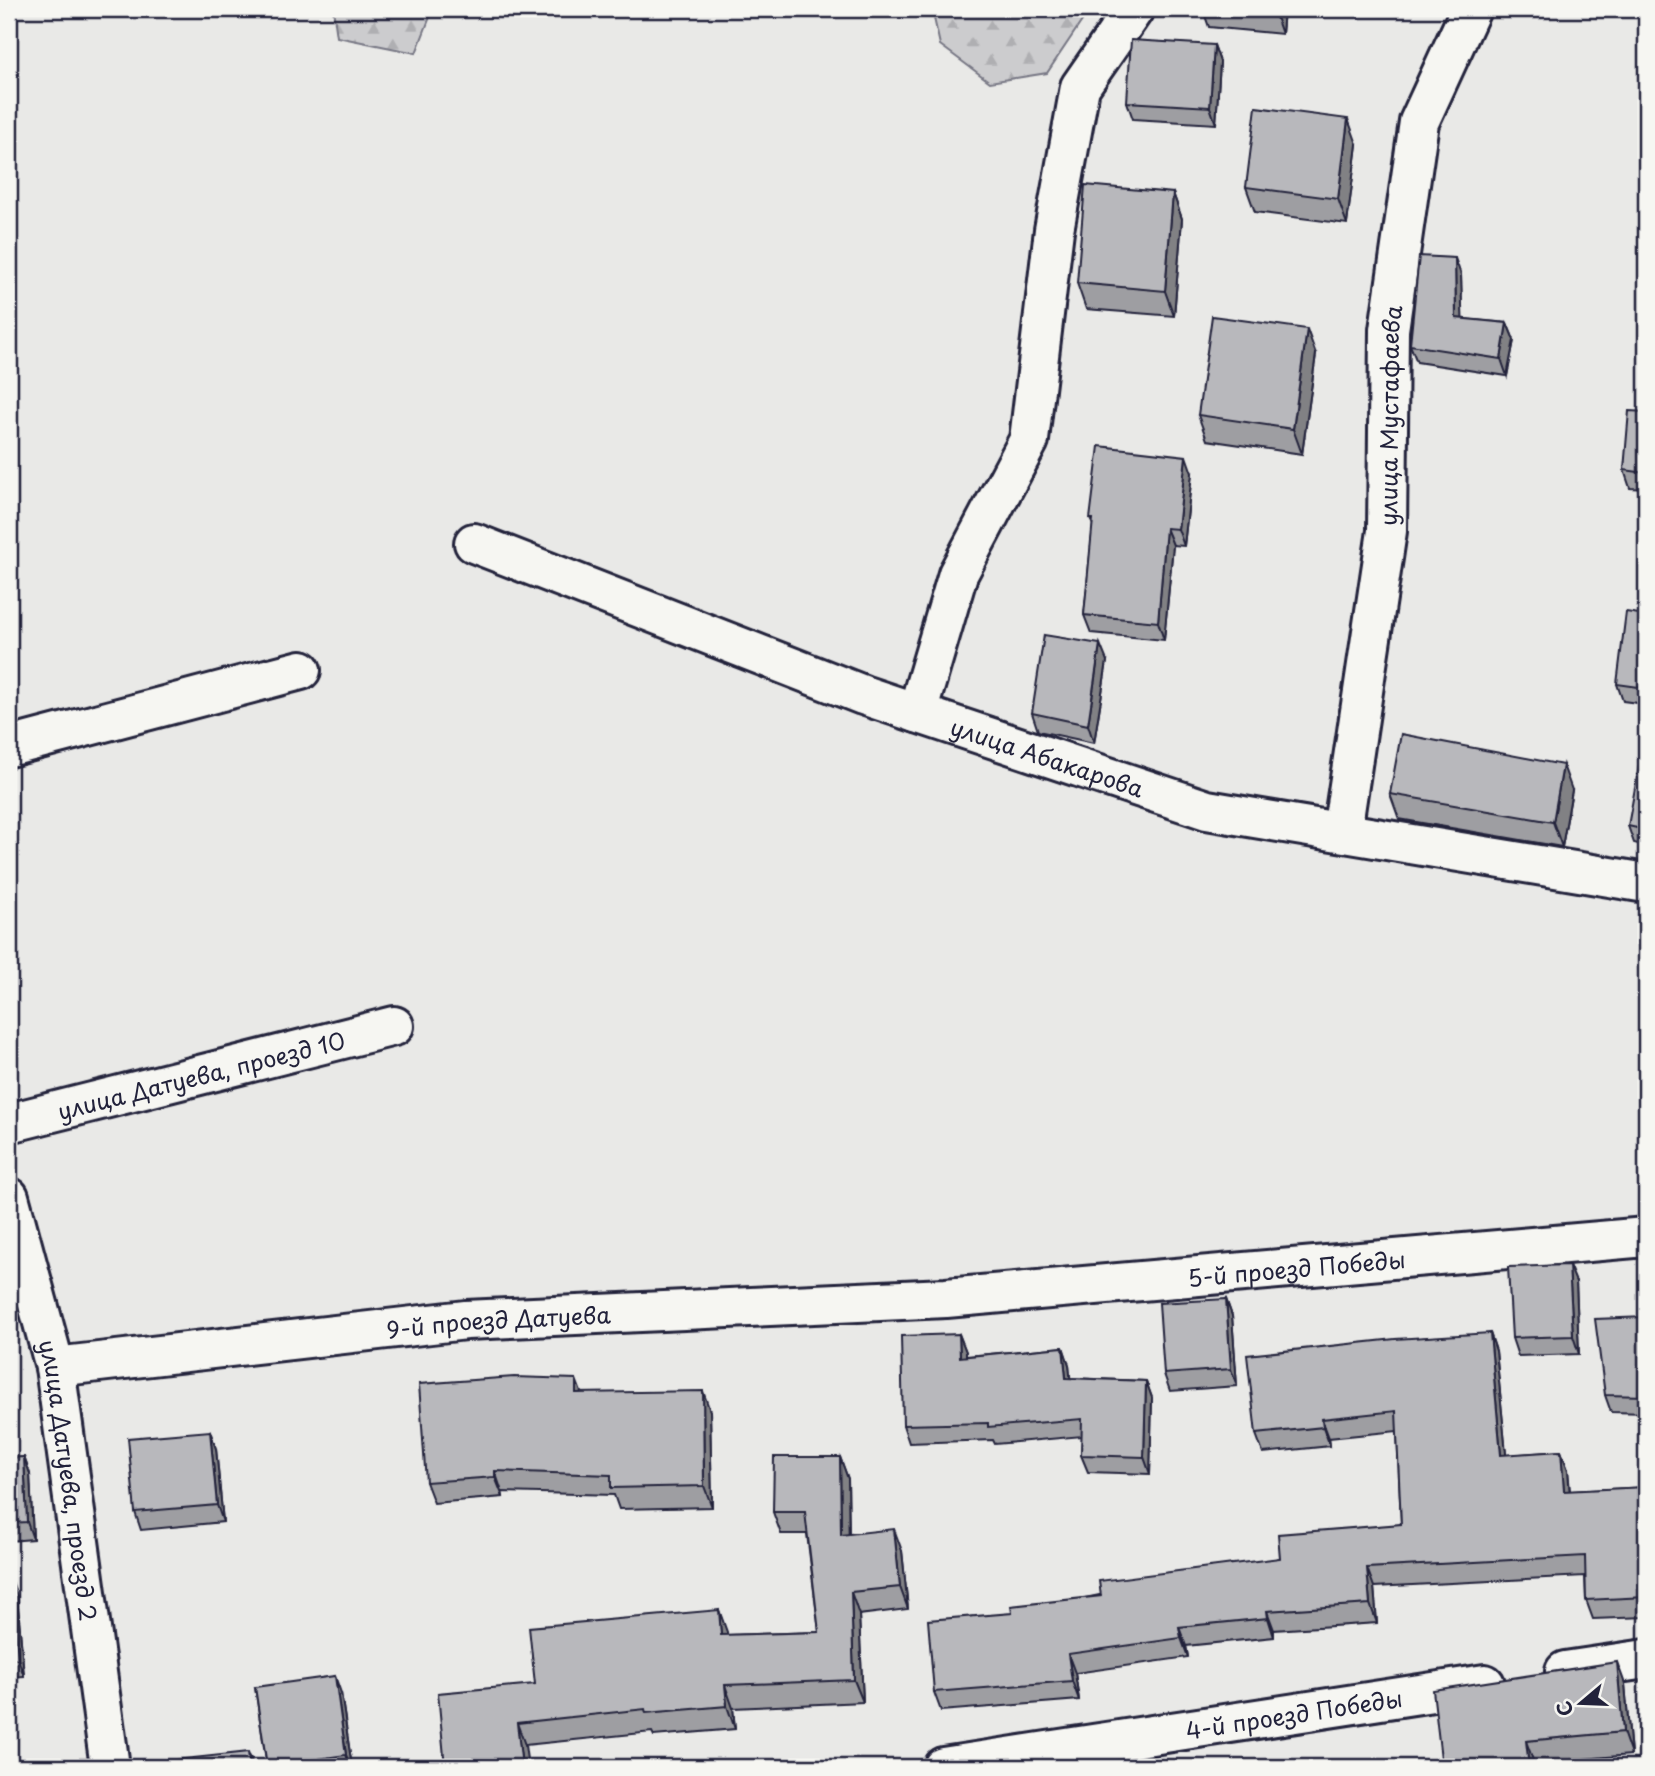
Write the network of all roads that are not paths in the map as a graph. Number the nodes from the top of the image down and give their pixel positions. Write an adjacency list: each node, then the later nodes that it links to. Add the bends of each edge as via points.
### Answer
1 (1134, 9): 5 (street, via 1080,87 1054,230 1028,440 958,574)
2 (1471, 9): 7 (street, улица Мустафаева, via 1419,122 1389,330 1387,531)
3 (474, 543): 5 (street, улица Абакарова)
4 (301, 670): 6 (street)
5 (916, 713): 7 (street, улица Абакарова, via 1207,810)
6 (9, 747)
7 (1342, 832): 8 (street, улица Абакарова)
8 (1646, 883)
9 (394, 1026): 10 (street, улица Датуева, проезд 10)
10 (9, 1124)
11 (9, 1197): 14 (street, улица Датуева, проезд 2)
12 (1646, 1237): 13 (street, 5-й проезд Победы)
13 (946, 1298): 14 (street, 9-й проезд Датуева, via 466,1320)
14 (55, 1367): 16 (street, улица Датуева, проезд 2)
15 (1646, 1659): 17 (street, 4-й проезд Победы)
16 (110, 1767)
17 (943, 1767)

